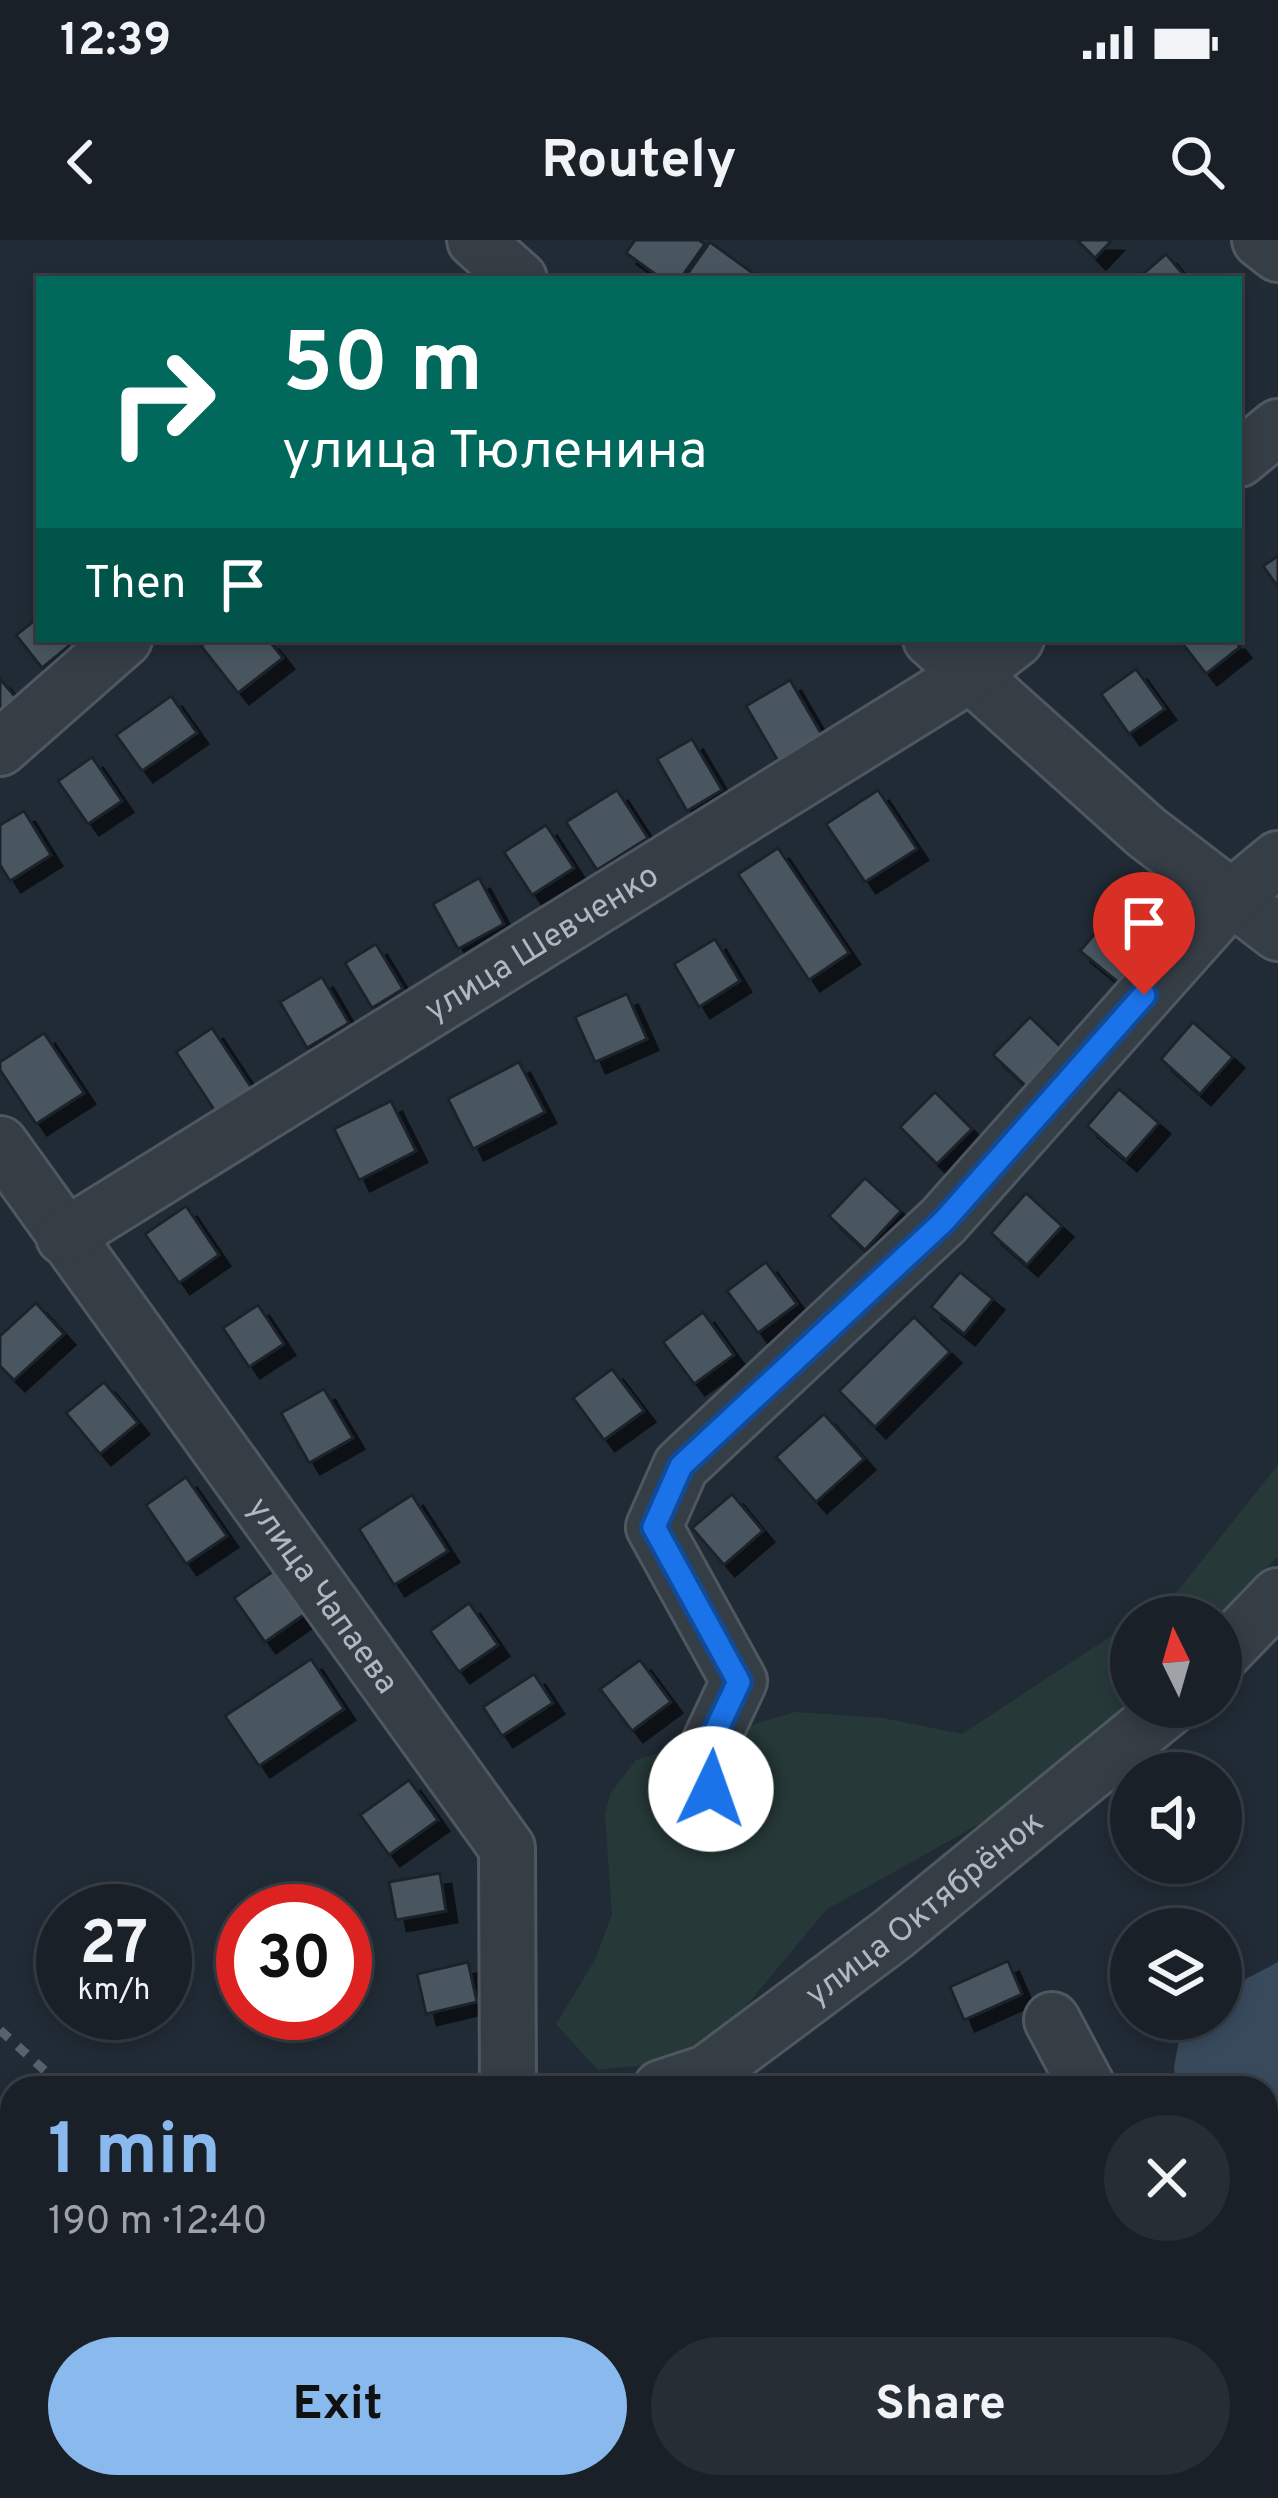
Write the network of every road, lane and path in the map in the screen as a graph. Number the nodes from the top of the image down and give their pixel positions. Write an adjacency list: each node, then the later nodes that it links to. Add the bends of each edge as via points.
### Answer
1 (475, 240): 4 (street)
2 (1260, 240): 3 (street)
3 (1278, 254)
4 (515, 276)
5 (1278, 427): 6 (street)
6 (1242, 457)
7 (121, 642): 11 (street)
8 (934, 642): 10 (street)
9 (1012, 642): 10 (street, улица Шевченко)
10 (971, 674): 13 (street); 16 (street, улица Шевченко)
11 (0, 748)
12 (1278, 859): 13 (street)
13 (1231, 898): 14 (street); 20 (street, via 944,1221 681,1466 654,1527 739,1682 701,1762)
14 (1278, 933)
15 (0, 1144): 16 (street, улица Чапаева)
16 (64, 1237): 22 (street, улица Чапаева, via 507,1848)
17 (1278, 1596): 18 (street)
18 (1242, 1633)
19 (1144, 1728): 23 (street, улица Октябрёнок, via 856,1962)
20 (722, 1816)
21 (1052, 2020): 24 (street)
22 (508, 2076)
23 (697, 2076)
24 (1082, 2076)

